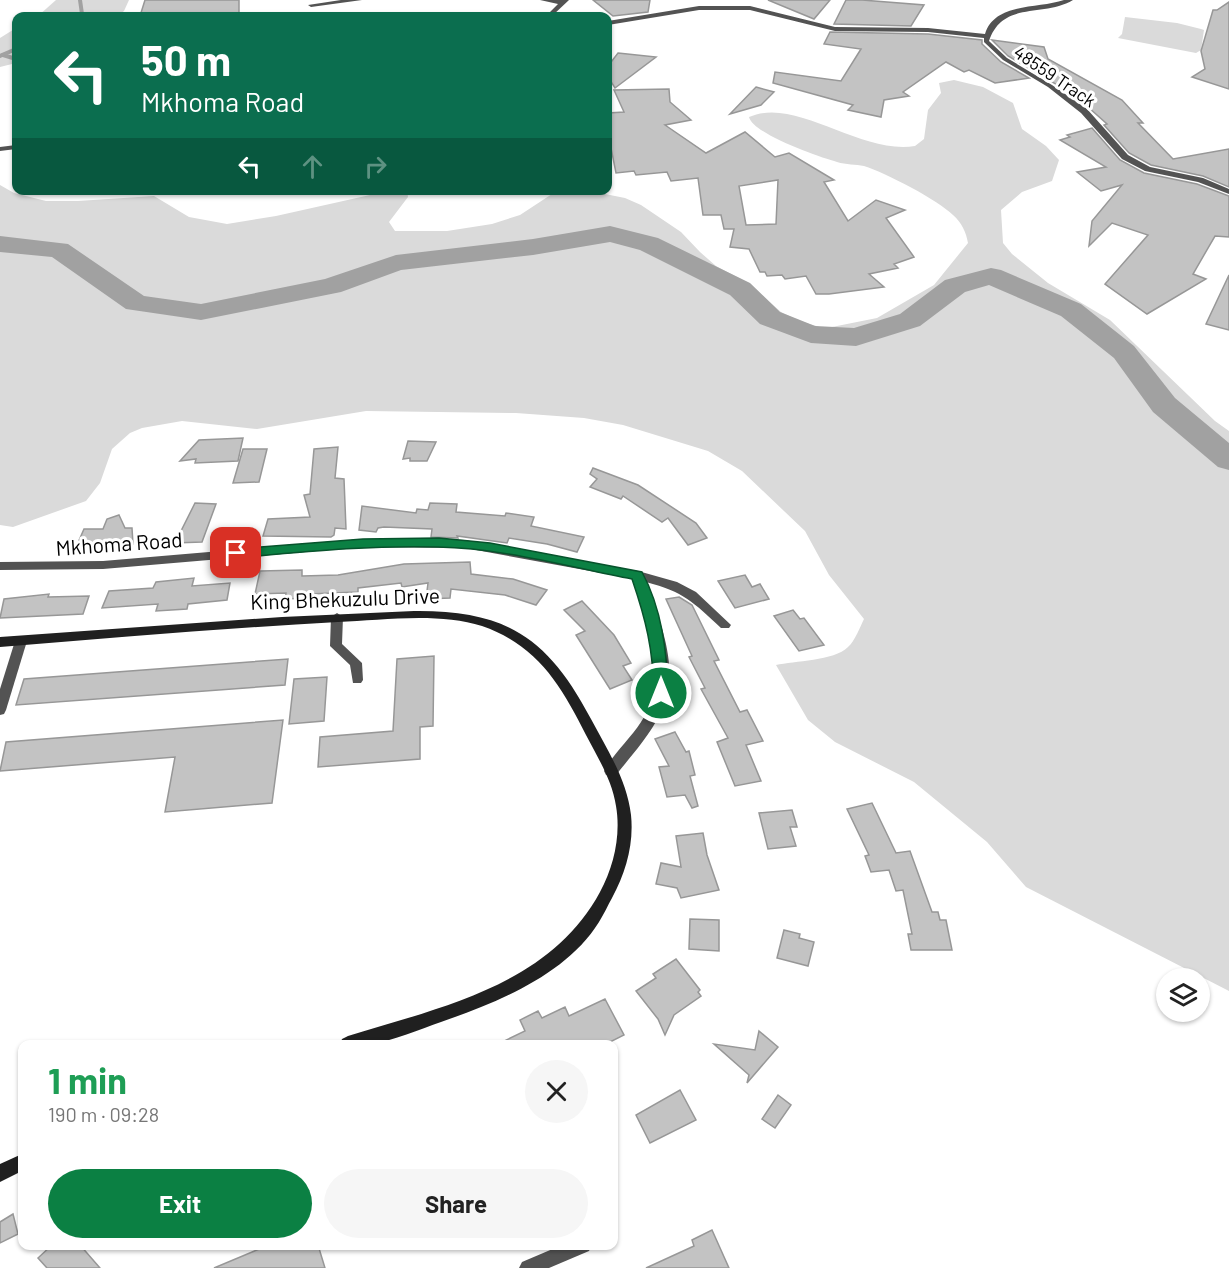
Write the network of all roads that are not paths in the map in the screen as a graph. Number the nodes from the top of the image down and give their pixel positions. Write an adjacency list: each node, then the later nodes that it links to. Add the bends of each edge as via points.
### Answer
1 (359, 0): 5 (street)
2 (543, 0): 4 (street)
3 (1070, 0): 7 (street, 48559 Track, via 1008,12 991,25)
4 (564, 2)
5 (311, 5)
6 (612, 22): 7 (street, via 699,8 750,8 835,28)
7 (986, 36): 8 (street, 48559 Track, via 997,54 1084,111 1125,157 1148,169 1200,180)
8 (1229, 192)
9 (0, 566): 10 (street, Mkhoma Road, via 103,565 404,542 490,548)
10 (638, 575): 12 (street, Mkhoma Road, via 692,595); 17 (street, via 660,656 661,693 642,731)
11 (337, 617): 13 (street, King Bhekuzulu Drive); 15 (street, via 336,646 356,663); 17 (street, King Bhekuzulu Drive, via 441,615 483,622 519,638 561,675)
12 (725, 625)
13 (21, 641): 14 (street, King Bhekuzulu Drive); 16 (street)
14 (0, 642)
15 (357, 680)
16 (0, 710)
17 (611, 771): 18 (street, King Bhekuzulu Drive, via 624,813 618,870 607,898 567,950 524,981 489,997)
18 (360, 1040)
19 (18, 1164): 20 (street)
20 (0, 1173)
21 (571, 1250): 22 (street)
22 (528, 1268)

